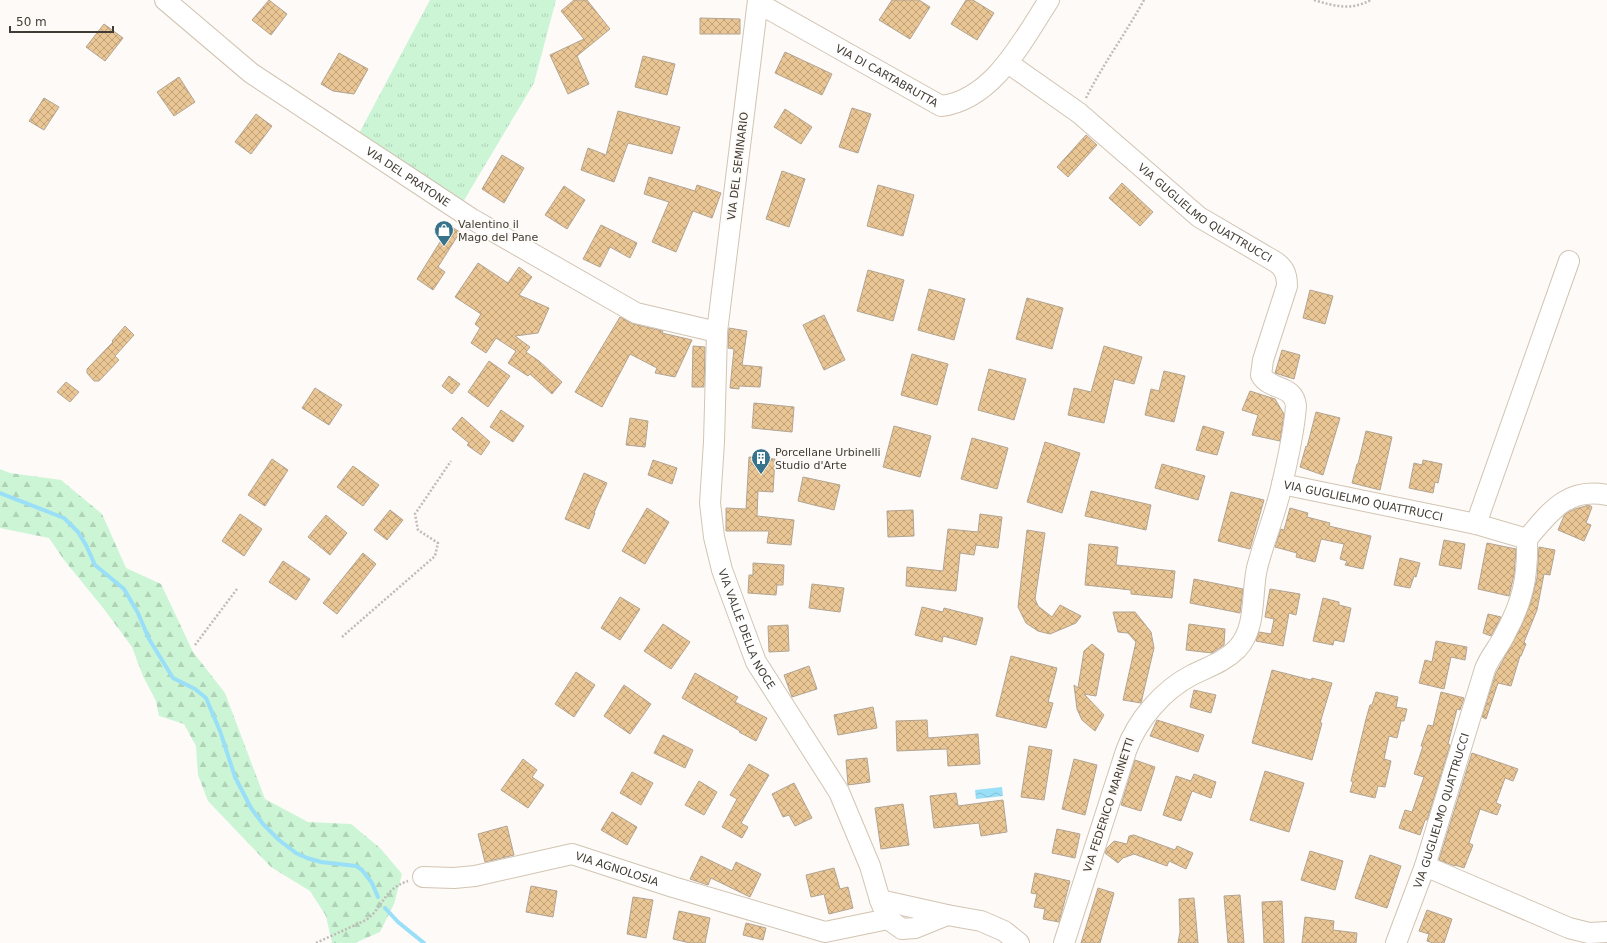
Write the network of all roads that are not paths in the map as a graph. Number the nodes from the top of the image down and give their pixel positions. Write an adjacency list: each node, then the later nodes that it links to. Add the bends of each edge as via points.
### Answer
1 (165, 0): 6 (street, VIA DEL PRATONE, via 251,74 472,219 636,313)
2 (1049, 0): 4 (street, VIA DI CARTABRUTTA)
3 (758, 2): 4 (street, VIA DI CARTABRUTTA, via 941,106 955,104 979,92); 6 (street, VIA DEL SEMINARIO)
4 (1008, 63): 7 (street, VIA GUGLIELMO QUATTRUCCI, via 1078,113 1200,217 1274,261 1284,270 1287,286 1260,371 1264,380 1289,392 1296,400)
5 (1569, 261): 9 (street)
6 (717, 332): 13 (street, VIA VALLE DELLA NOCE, via 710,503 722,538 722,570 756,662 839,792 870,866)
7 (1282, 484): 9 (street, VIA GUGLIELMO QUATTRUCCI); 19 (street, VIA FEDERICO MARINETTI, via 1257,568 1251,620 1246,636 1227,657 1184,679 1169,690 1134,732)
8 (1607, 495): 10 (street, via 1593,493 1570,498 1548,514)
9 (1476, 524): 10 (street, VIA GUGLIELMO QUATTRUCCI)
10 (1527, 540): 11 (street, VIA GUGLIELMO QUATTRUCCI, via 1527,570 1523,594 1509,627 1490,656 1485,669)
11 (1425, 866): 16 (street, via 1569,928 1588,933); 20 (street, VIA GUGLIELMO QUATTRUCCI)
12 (423, 877): 15 (street, VIA AGNOLOSIA, via 475,876 572,854 825,932)
13 (880, 900): 14 (street); 15 (street, VIA VALLE DELLA NOCE)
14 (947, 915): 17 (street); 18 (street, via 987,923)
15 (888, 919): 17 (street)
16 (1607, 932)
17 (915, 935)
18 (1019, 943)
19 (1064, 943)
20 (1396, 943)

